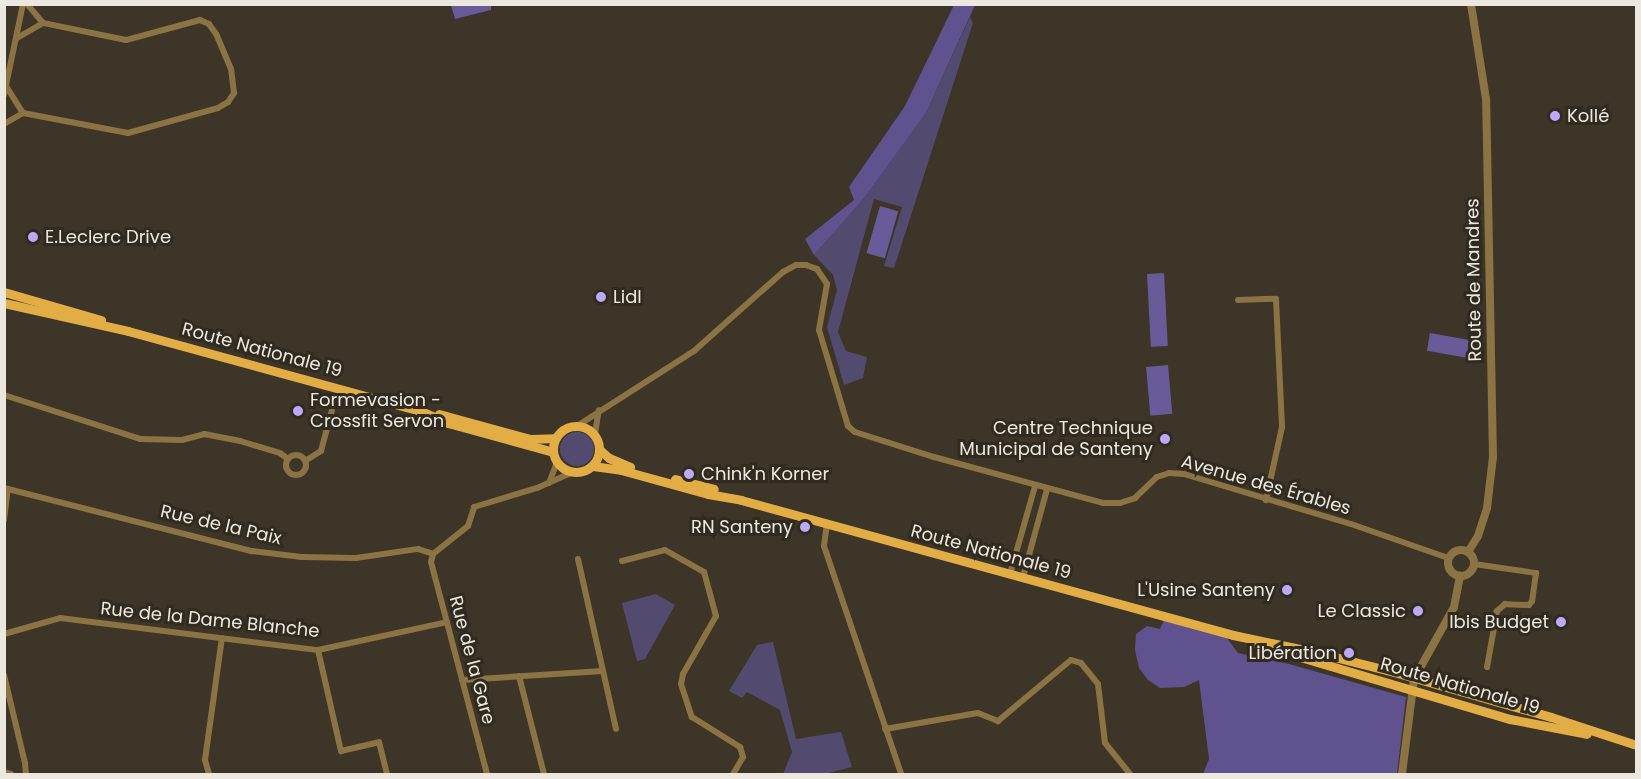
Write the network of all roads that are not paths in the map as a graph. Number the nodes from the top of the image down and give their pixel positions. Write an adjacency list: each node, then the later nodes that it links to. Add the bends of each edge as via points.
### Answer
1 (23, 4): 5 (street)
2 (27, 4): 4 (street)
3 (1471, 4): 35 (street, Route de Mandres, via 1486,99 1493,457 1486,508 1478,536)
4 (43, 24): 5 (street); 8 (street, via 126,40 200,20 216,33 231,69 234,93 218,108 128,133)
5 (17, 38): 6 (street)
6 (6, 86): 7 (street); 8 (street)
7 (4, 95)
8 (24, 113): 9 (street)
9 (4, 124)
10 (4, 292): 13 (main road, Route Nationale 19, via 86,314)
11 (1238, 300): 32 (street, via 1276,299 1282,427)
12 (4, 303): 13 (main road, Route Nationale 19)
13 (128, 331): 17 (main road, Route Nationale 19)
14 (4, 395): 23 (street, via 140,438 182,440 204,434 240,441)
15 (332, 410): 24 (street, via 321,452)
16 (599, 410): 18 (street, Avenue des Érables); 19 (street); 28 (street, Avenue des Érables, via 694,351 783,272 806,265 817,269 826,284 819,330 848,426 855,432)
17 (421, 411): 20 (main road, Route Nationale 19, via 530,439); 22 (main road, Route Nationale 19)
18 (577, 426): 19 (main road); 20 (main road, via 567,427)
19 (595, 434): 21 (main road)
20 (555, 438): 22 (main road)
21 (600, 450): 25 (main road); 31 (main road, Route Nationale 19, via 622,464)
22 (555, 457): 26 (main road, via 563,468); 27 (street)
23 (288, 459): 24 (street, via 297,456); 24 (street, via 287,471 295,475 303,471)
24 (304, 461)
25 (593, 466): 26 (main road); 31 (main road, Route Nationale 19)
26 (573, 472): 27 (street)
27 (549, 483): 36 (street, via 474,507 468,526)
28 (1035, 486): 30 (street, Avenue des Érables); 41 (street)
29 (6, 489): 33 (street); 36 (street, Rue de la Paix, via 252,551 356,558 418,549)
30 (1047, 489): 32 (street, Avenue des Érables, via 1103,503 1120,503 1135,498 1157,477 1169,473 1184,474); 43 (street)
31 (741, 500): 34 (main road, Route Nationale 19)
32 (1266, 500): 37 (street, Avenue des Érables)
33 (4, 520)
34 (827, 524): 41 (main road, Route Nationale 19); 57 (street, via 824,546)
35 (1468, 552): 37 (street, via 1457,550); 40 (street)
36 (433, 554): 44 (street, Rue de la Gare, via 431,562)
37 (1448, 558): 42 (street, via 1450,570)
38 (578, 559): 50 (street)
39 (622, 561): 67 (street, via 665,550 705,572 717,616 681,684 692,717 740,747 743,757)
40 (1474, 564): 42 (street); 49 (street, via 1536,573 1529,604 1505,604 1497,611)
41 (1010, 574): 43 (main road, Route Nationale 19)
42 (1460, 576): 53 (street, via 1454,607)
43 (1023, 577): 46 (main road, Route Nationale 19)
44 (447, 622): 48 (street, Rue de la Dame Blanche); 54 (street, Rue de la Gare)
45 (4, 634): 47 (street, Rue de la Dame Blanche, via 60,618)
46 (1233, 635): 53 (main road, Route Nationale 19); 55 (main road, Route Nationale 19)
47 (222, 638): 48 (street, Rue de la Dame Blanche); 63 (street, via 205,759)
48 (318, 650): 64 (street, via 341,751 379,742)
49 (1486, 667)
50 (603, 671): 52 (street); 56 (street)
51 (4, 675): 62 (street)
52 (519, 676): 54 (street); 66 (street)
53 (1414, 679): 55 (street); 58 (main road, Route Nationale 19, via 1551,717)
54 (462, 680): 65 (street, Rue de la Gare)
55 (1412, 691): 58 (main road, Route Nationale 19, via 1542,726); 70 (street)
56 (616, 729)
57 (885, 729): 68 (street); 69 (street, via 978,713 998,721 1071,660 1081,663 1098,684 1106,743)
58 (1613, 739): 59 (main road, Route Nationale 19)
59 (1636, 745)
60 (4, 772): 61 (street)
61 (11, 774)
62 (26, 774)
63 (209, 774)
64 (387, 774)
65 (487, 774)
66 (544, 774)
67 (733, 774)
68 (901, 774)
69 (1130, 774)
70 (1402, 774)

